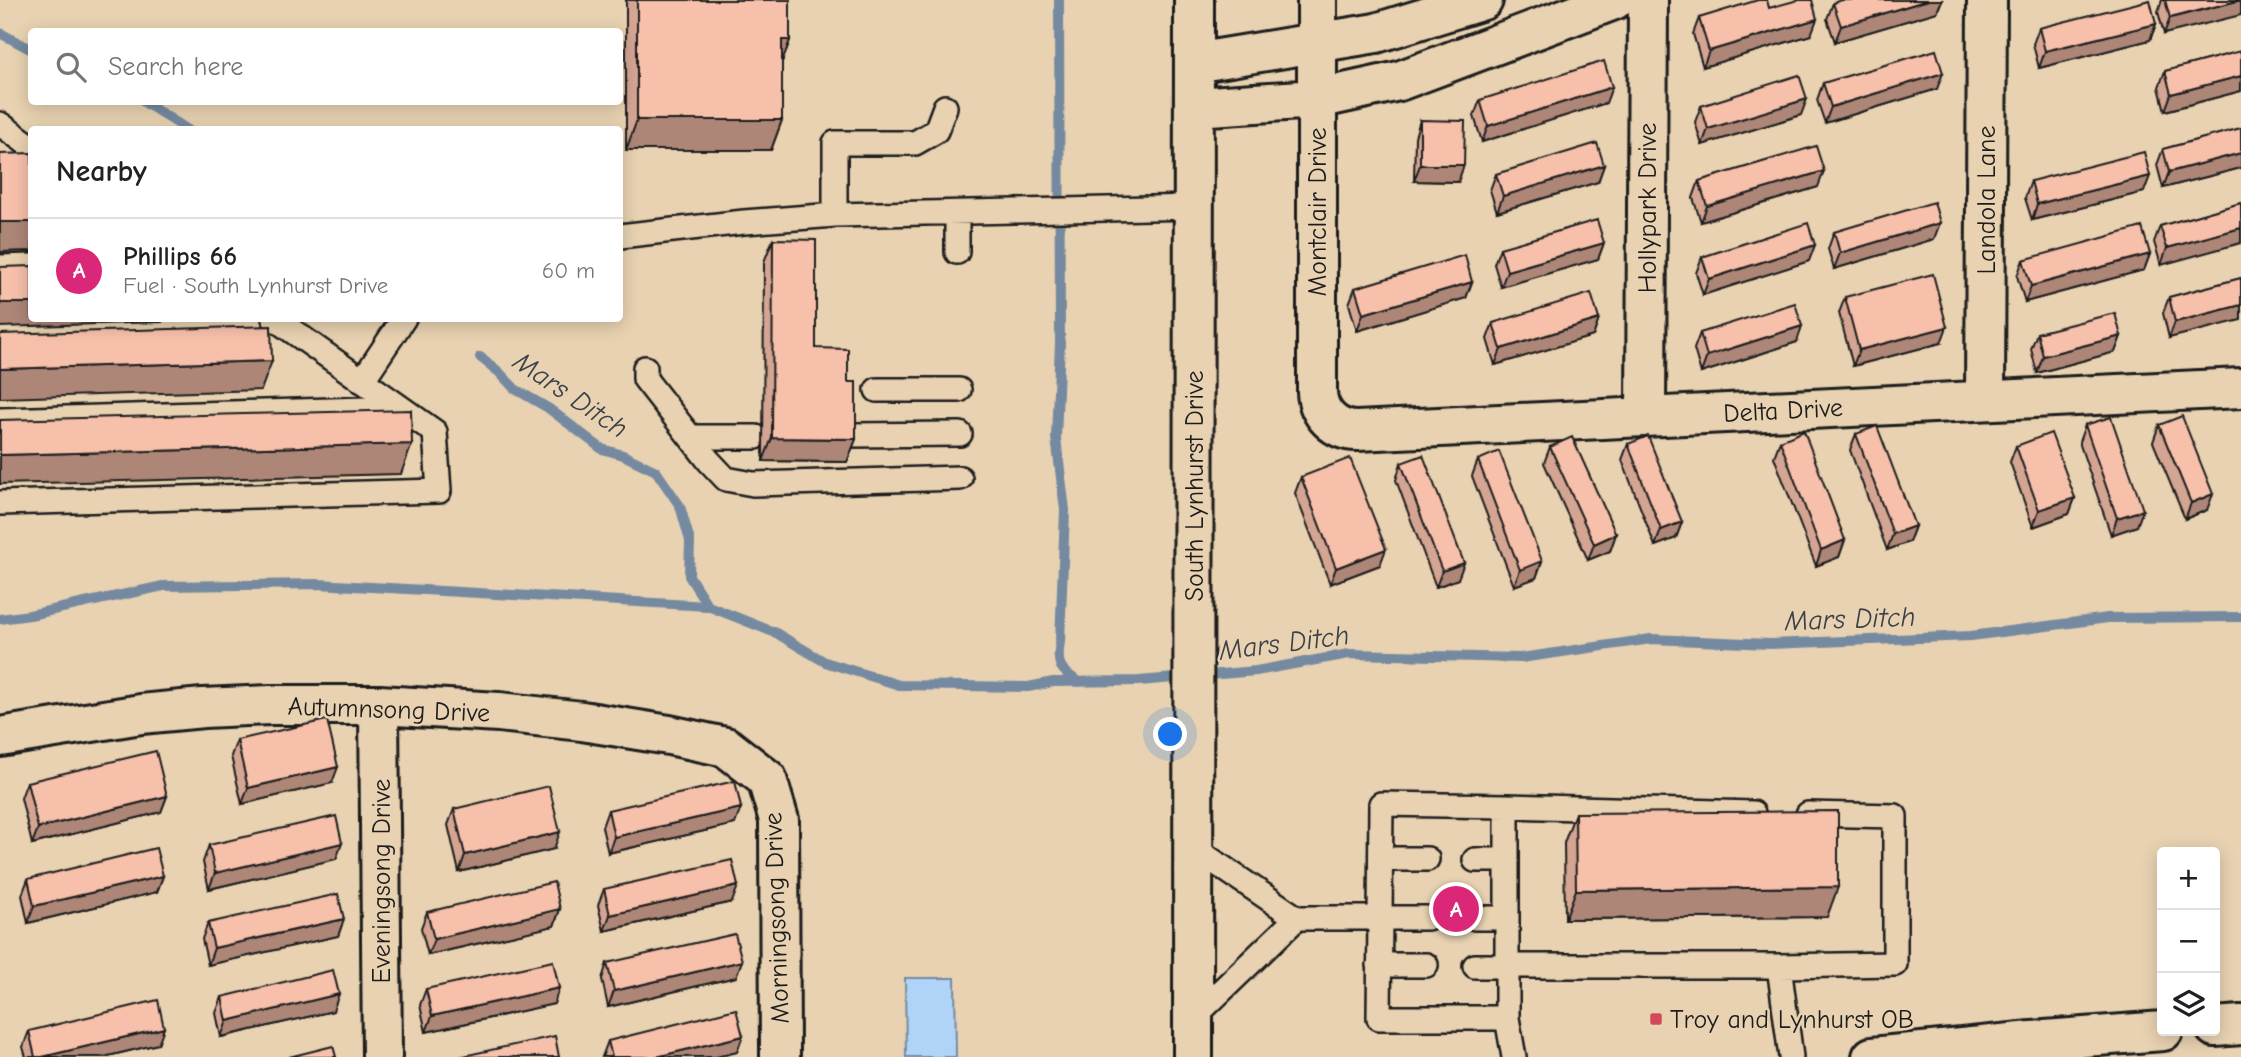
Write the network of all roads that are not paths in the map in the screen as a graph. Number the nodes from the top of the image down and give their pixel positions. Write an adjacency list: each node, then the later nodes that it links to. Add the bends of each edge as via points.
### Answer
1 (1194, 0): 8 (street, South Lynhurst Drive)
2 (1317, 0): 7 (street, Montclair Drive)
3 (1483, 0): 7 (street, via 1377,33)
4 (1614, 0): 9 (street, via 1399,81)
5 (1648, 0): 30 (street, Hollypark Drive)
6 (1987, 0): 28 (street, Landola Lane)
7 (1317, 42): 8 (street); 9 (street, Montclair Drive)
8 (1194, 63): 11 (street, South Lynhurst Drive)
9 (1317, 99): 11 (street); 31 (street, Montclair Drive, via 1317,392 1320,409)
10 (946, 107): 16 (lane, via 936,131 915,143 835,143)
11 (1194, 107): 14 (street, South Lynhurst Drive)
12 (0, 124): 13 (lane)
13 (28, 144)
14 (1194, 207): 15 (lane); 43 (street, South Lynhurst Drive)
15 (957, 214): 16 (lane); 18 (lane)
16 (835, 215): 17 (lane, via 645,243)
17 (623, 237)
18 (957, 252)
19 (28, 266): 20 (lane)
20 (0, 267)
21 (401, 322): 24 (lane)
22 (269, 326): 24 (lane, via 293,332)
23 (645, 368): 35 (lane, via 645,379)
24 (362, 381): 29 (lane)
25 (2241, 388): 28 (street, Delta Drive)
26 (877, 390): 27 (lane)
27 (959, 390)
28 (1985, 400): 30 (street, Delta Drive)
29 (400, 408): 32 (lane); 38 (lane, via 435,432 439,491)
30 (1646, 417): 31 (street, Delta Drive, via 1357,431)
31 (1329, 420)
32 (0, 421)
33 (960, 434): 34 (lane)
34 (851, 435)
35 (691, 437): 36 (lane); 37 (lane, via 726,479 753,484)
36 (756, 437)
37 (960, 478)
38 (0, 503)
39 (379, 705): 40 (street, Autumnsong Drive, via 203,708); 41 (street, Autumnsong Drive, via 513,713 669,735 726,747); 63 (street, Eveningsong Drive)
40 (0, 737)
41 (767, 779): 64 (street, Morningsong Drive, via 779,820)
42 (1507, 806): 44 (lane, via 1381,804); 47 (lane); 57 (lane, via 1895,816 1895,964)
43 (1194, 848): 48 (lane); 58 (street, South Lynhurst Drive)
44 (1381, 859): 45 (lane); 49 (lane)
45 (1427, 859)
46 (1475, 860): 47 (lane)
47 (1507, 860): 52 (lane)
48 (1297, 918): 49 (lane); 58 (lane)
49 (1380, 918): 50 (lane); 53 (lane)
50 (1427, 918)
51 (1475, 918): 52 (lane)
52 (1507, 918): 56 (lane)
53 (1379, 965): 54 (lane); 59 (lane, via 1379,1018)
54 (1426, 965)
55 (1475, 966): 56 (lane)
56 (1507, 966): 57 (lane); 59 (lane)
57 (1779, 966): 67 (lane)
58 (1193, 1018): 65 (street, South Lynhurst Drive)
59 (1507, 1018): 66 (lane)
60 (2241, 1025): 61 (street)
61 (2220, 1027)
62 (2157, 1031): 68 (street)
63 (382, 1057)
64 (780, 1057)
65 (1193, 1057)
66 (1514, 1057)
67 (1791, 1057)
68 (1872, 1057)

